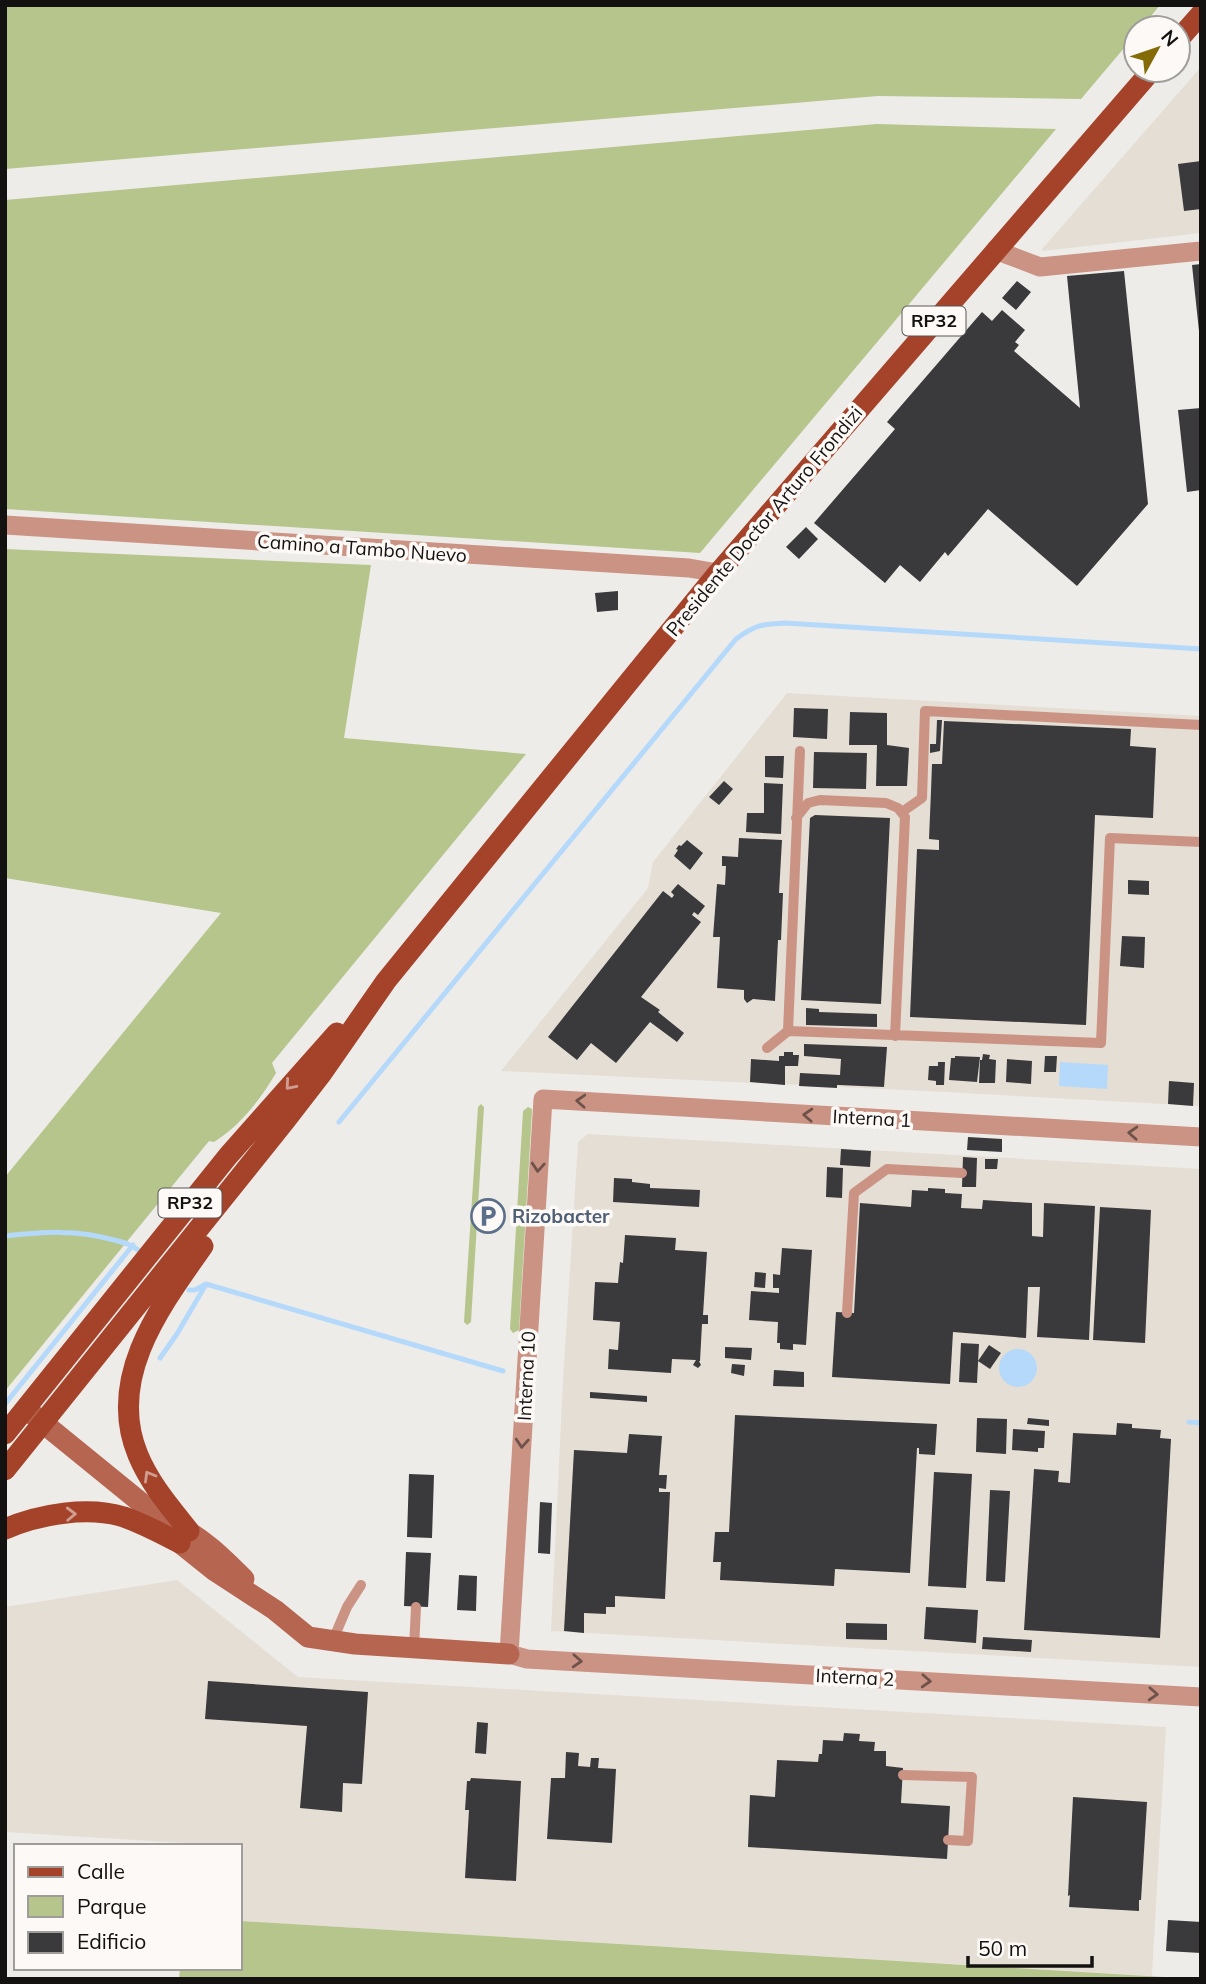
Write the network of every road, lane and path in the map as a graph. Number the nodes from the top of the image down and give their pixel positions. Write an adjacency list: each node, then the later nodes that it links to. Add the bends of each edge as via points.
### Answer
1 (1140, 84): 2 (main road, Presidente Doctor Arturo Frondizi / RP32)
2 (995, 250): 3 (street, via 1040,267); 5 (main road, Presidente Doctor Arturo Frondizi / RP32)
3 (1201, 251)
4 (5, 525): 5 (street, Camino a Tambo Nuevo)
5 (718, 573): 11 (main road, Presidente Doctor Arturo Frondizi / RP32)
6 (1201, 725): 8 (lane, via 925,711 922,798)
7 (800, 751): 9 (lane)
8 (902, 812): 9 (lane, via 886,803 820,800 808,803); 13 (lane, via 906,822)
9 (796, 818): 12 (lane)
10 (1201, 842): 13 (lane, via 1110,838 1101,1044)
11 (386, 981): 16 (main road, Presidente Doctor Arturo Frondizi / RP32); 19 (main road, Presidente Doctor Arturo Frondizi / RP32, one-way to 19)
12 (788, 1031): 13 (lane); 14 (lane)
13 (895, 1036)
14 (767, 1048)
15 (543, 1099): 17 (street, Interna 1, one-way to 15); 31 (street, Interna 10, one-way to 31)
16 (285, 1121): 21 (main road, Presidente Doctor Arturo Frondizi / RP32); 26 (main road, one-way to 16, via 135,1447 128,1417 131,1376 155,1318)
17 (1201, 1137)
18 (962, 1173): 20 (lane, via 887,1169 854,1193)
19 (205, 1184): 21 (main road); 22 (main road, Presidente Doctor Arturo Frondizi / RP32)
20 (847, 1312)
21 (37, 1418): 23 (main road); 24 (main road, Presidente Doctor Arturo Frondizi / RP32); 26 (street)
22 (5, 1434)
23 (5, 1447)
24 (5, 1470)
25 (5, 1529): 26 (main road, one-way to 26, via 47,1515 104,1513)
26 (185, 1537): 29 (street, via 224,1559 308,1637)
27 (361, 1585): 29 (lane)
28 (416, 1607): 30 (lane)
29 (333, 1640): 30 (street)
30 (414, 1648): 31 (street)
31 (509, 1654): 32 (street, Interna 2, one-way to 32, via 527,1659)
32 (1201, 1697)
33 (903, 1774): 34 (lane, via 972,1777 968,1841)
34 (948, 1840)

